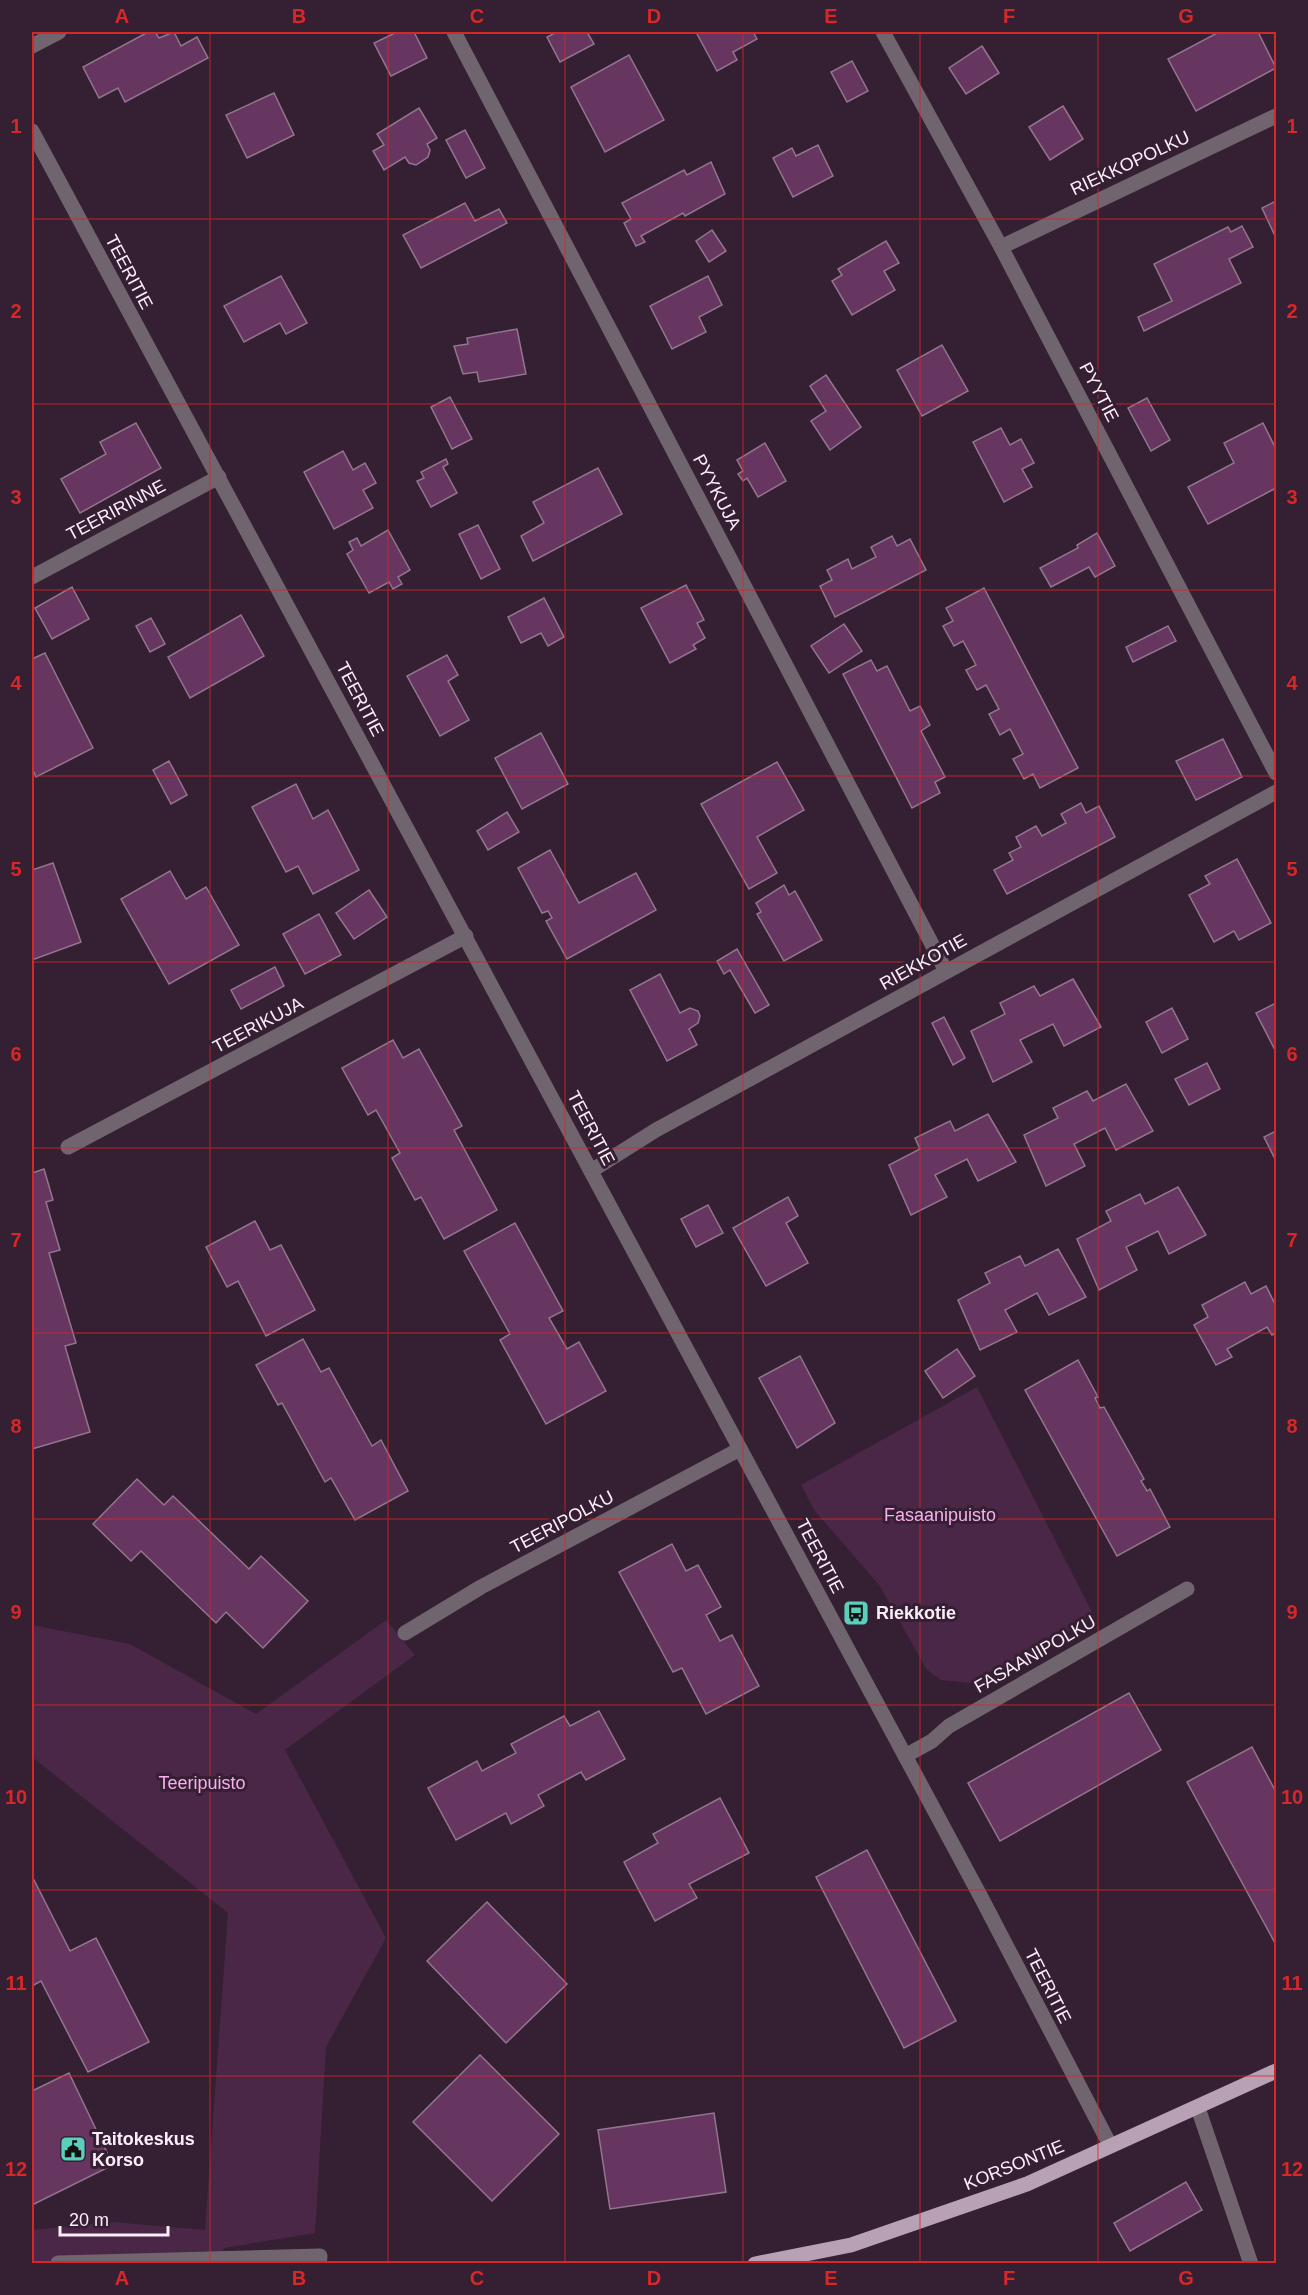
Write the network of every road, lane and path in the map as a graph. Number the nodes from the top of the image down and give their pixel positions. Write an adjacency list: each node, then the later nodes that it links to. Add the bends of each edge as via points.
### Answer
1 (59, 32): 4 (street)
2 (454, 32): 13 (street, PYYKUJA)
3 (882, 32): 7 (street, PYYTIE)
4 (32, 46)
5 (1276, 116): 7 (street, RIEKKOPOLKU)
6 (32, 131): 8 (street, TEERITIE)
7 (1001, 247): 10 (street, PYYTIE)
8 (219, 477): 9 (street, TEERIRINNE); 12 (street, TEERITIE)
9 (32, 577)
10 (1276, 772)
11 (1276, 792): 13 (street, RIEKKOTIE)
12 (466, 936): 14 (street, TEERIKUJA); 15 (street, TEERITIE)
13 (946, 971): 15 (street, RIEKKOTIE, via 656,1130)
14 (69, 1148)
15 (591, 1171): 16 (street, TEERITIE)
16 (740, 1449): 18 (street, TEERIPOLKU, via 481,1587); 19 (street, TEERITIE)
17 (1187, 1590): 19 (street, FASAANIPOLKU, via 949,1726)
18 (405, 1633)
19 (905, 1756): 22 (street, TEERITIE)
20 (1276, 2071): 21 (main road, KORSONTIE)
21 (1198, 2108): 22 (main road, KORSONTIE); 26 (street)
22 (1110, 2145): 25 (main road, KORSONTIE, via 1027,2184 851,2245)
23 (58, 2263): 24 (street, via 320,2256)
24 (319, 2264)
25 (755, 2264)
26 (1251, 2264)

